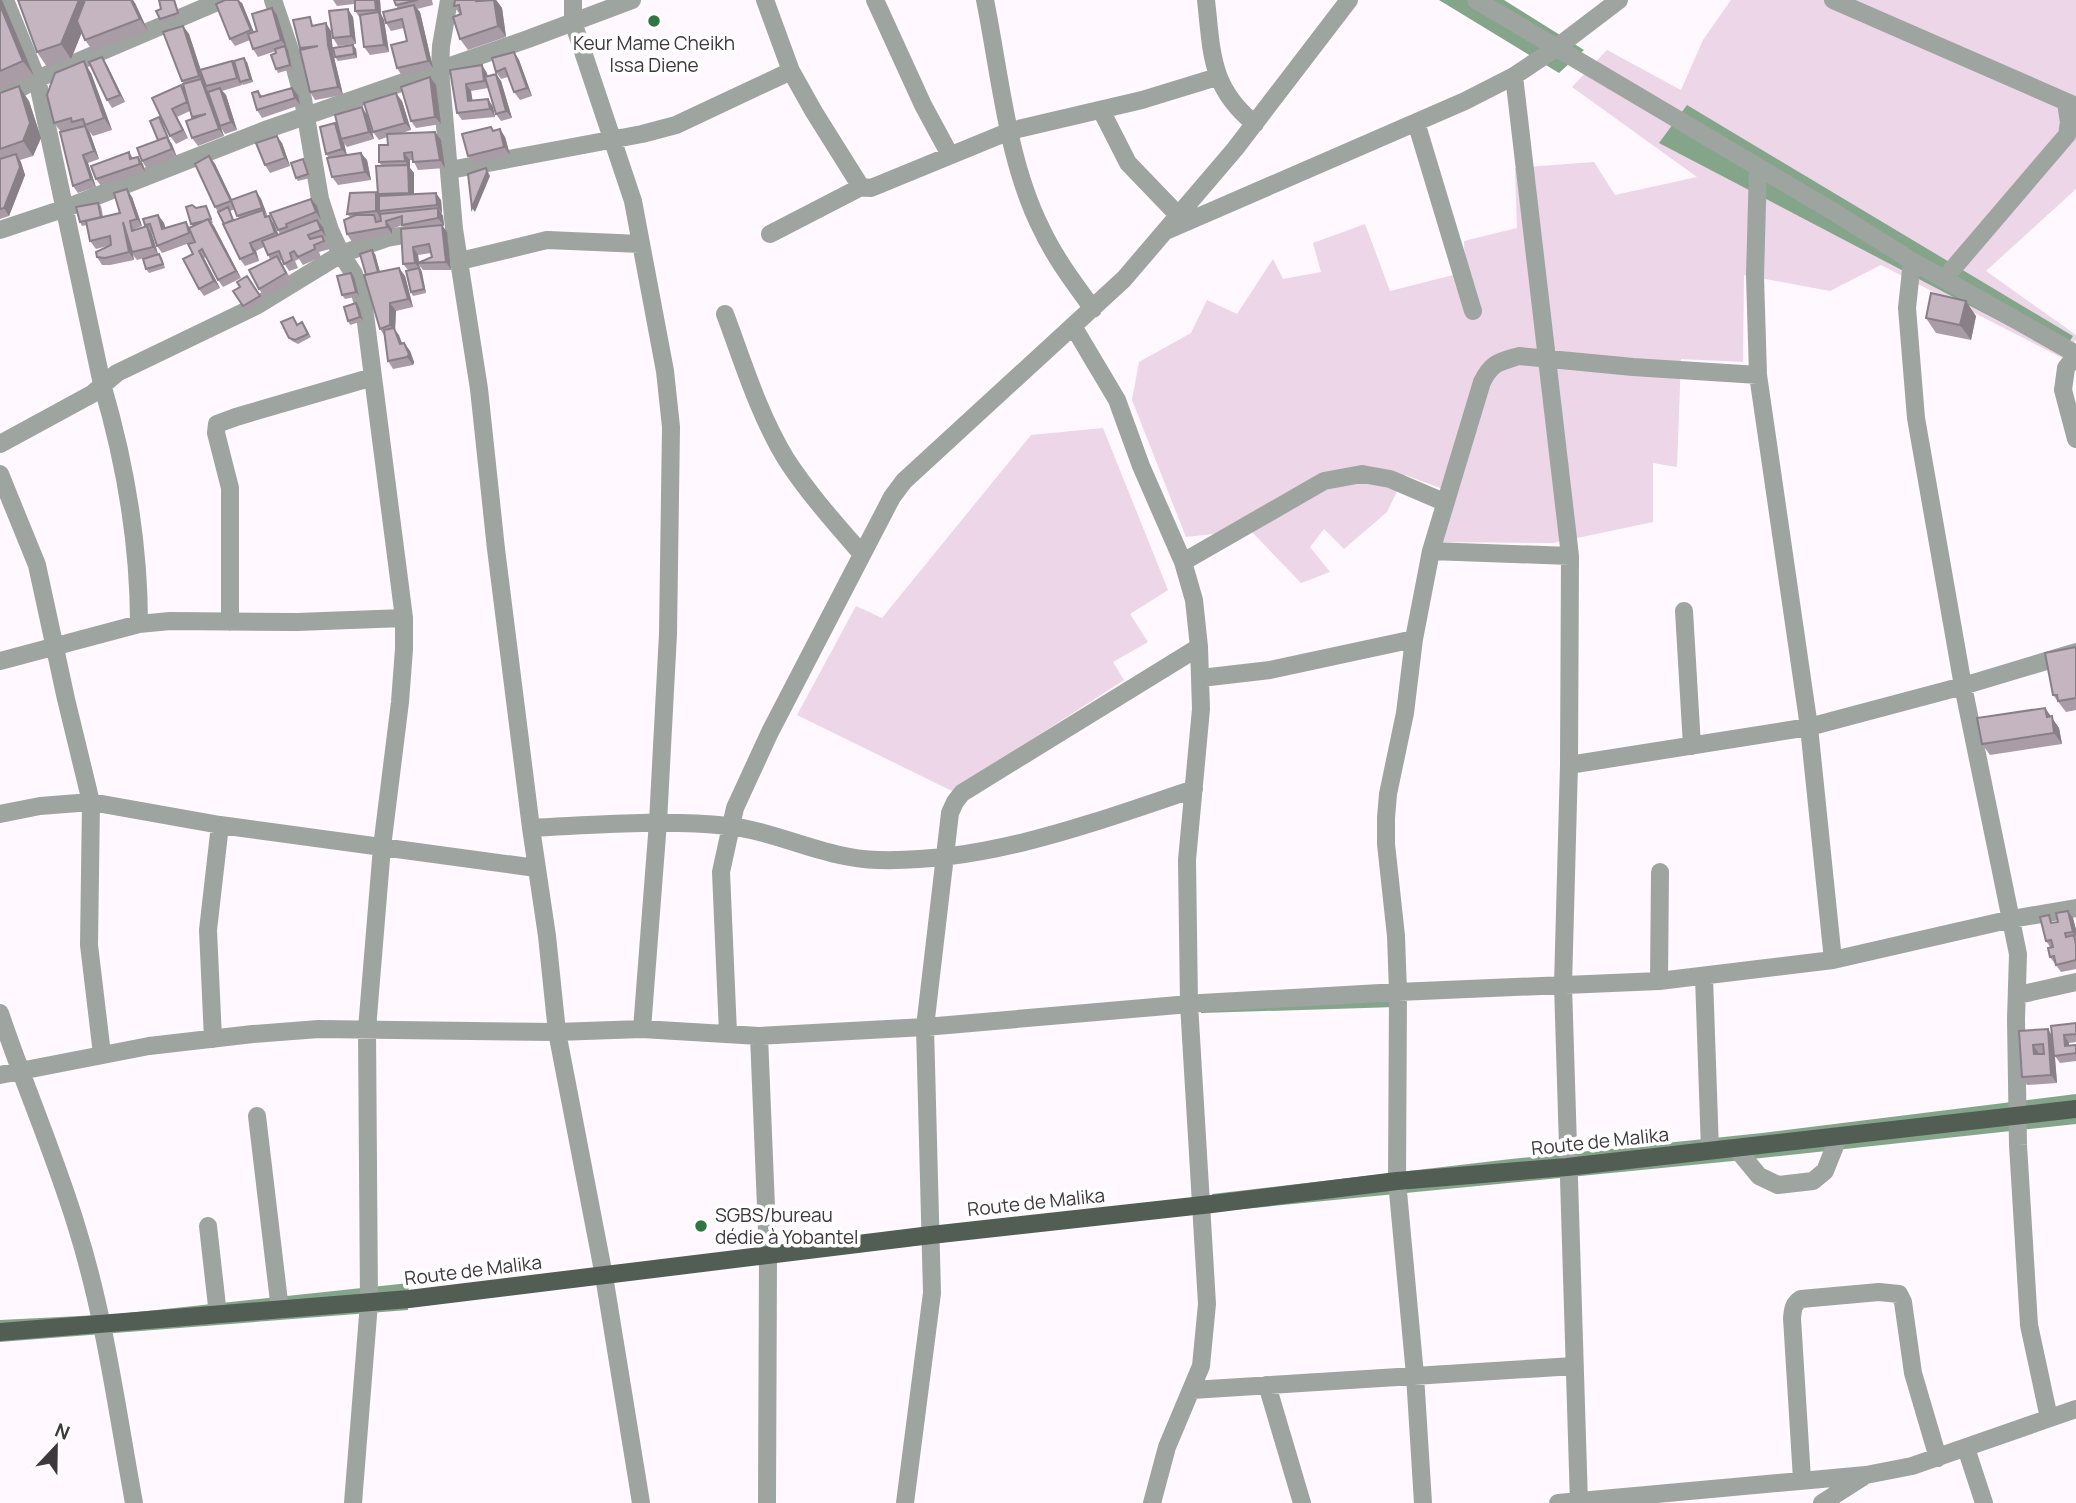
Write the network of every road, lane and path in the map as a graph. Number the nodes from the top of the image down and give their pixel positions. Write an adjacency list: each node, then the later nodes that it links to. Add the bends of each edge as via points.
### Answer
1 (5, 0): 21 (street)
2 (222, 0): 21 (street)
3 (273, 0): 25 (street)
4 (449, 0): 17 (street)
5 (573, 0): 15 (street)
6 (765, 0): 18 (street)
7 (875, 0): 30 (street)
8 (985, 0): 28 (street)
9 (1206, 0): 20 (street)
10 (1349, 0): 27 (street)
11 (1476, 0): 16 (street)
12 (1619, 0): 16 (street)
13 (1833, 0): 23 (street)
14 (628, 1): 15 (street)
15 (573, 22): 17 (street); 29 (street)
16 (1556, 48): 19 (street); 31 (street)
17 (439, 69): 25 (street); 32 (street)
18 (791, 71): 29 (street, via 676,125); 33 (street)
19 (1514, 76): 26 (street); 50 (street)
20 (1217, 77): 24 (street); 27 (street)
21 (37, 79): 22 (street); 34 (street)
22 (0, 99)
23 (2071, 104): 44 (street, via 2067,135)
24 (1101, 110): 28 (street); 35 (street, via 1128,163)
25 (307, 116): 34 (street); 41 (street, via 320,199)
26 (1416, 122): 38 (street); 46 (street)
27 (1255, 124): 35 (street)
28 (1010, 131): 30 (street); 45 (street, via 1040,226 1055,256)
29 (612, 139): 32 (street); 40 (street, via 633,201)
30 (950, 155): 33 (street, via 870,188)
31 (1758, 167): 43 (street); 51 (street)
32 (450, 170): 36 (street)
33 (860, 187): 39 (street)
34 (66, 208): 37 (street); 53 (street)
35 (1178, 215): 38 (street)
36 (454, 229): 41 (street, via 396,236); 42 (street)
37 (0, 230)
38 (1165, 231): 45 (street)
39 (770, 234)
40 (641, 244): 42 (street, via 547,240); 79 (street, via 671,427 668,634)
41 (341, 254): 52 (street, via 354,274 364,307); 53 (street, via 256,306)
42 (460, 261): 82 (street)
43 (1912, 261): 44 (street); 72 (street, via 1907,308 1916,418)
44 (1944, 279): 49 (street)
45 (1093, 309): 48 (street)
46 (1473, 311)
47 (724, 314): 59 (street, via 786,458)
48 (1073, 326): 59 (street, via 904,481); 61 (street, via 1117,400)
49 (2076, 354): 54 (street, via 2066,368 2063,390)
50 (1548, 358): 51 (street); 57 (street, via 1519,356 1490,367); 60 (street)
51 (1758, 375): 73 (street)
52 (373, 377): 63 (street); 64 (street, via 217,424 230,488)
53 (102, 384): 55 (street, via 92,394); 65 (street, via 126,484 139,579)
54 (2076, 439)
55 (0, 444)
56 (0, 474): 67 (street, via 37,565)
57 (1444, 502): 58 (street); 61 (street, via 1380,477 1362,474 1324,481)
58 (1431, 551): 60 (street); 66 (street)
59 (861, 553): 81 (street, via 770,732)
60 (1570, 556): 75 (street)
61 (1183, 562): 68 (street, via 1194,600)
62 (1684, 611): 74 (street)
63 (404, 618): 64 (street); 83 (street, via 400,702)
64 (230, 622): 65 (street)
65 (139, 624): 67 (street)
66 (1414, 639): 71 (street, via 1270,670); 94 (street, via 1386,818)
67 (55, 645): 70 (street); 77 (street)
68 (1199, 647): 71 (street); 84 (street, via 962,793 950,813)
69 (2076, 652): 72 (street)
70 (0, 661)
71 (1201, 678): 76 (street)
72 (1963, 686): 73 (street); 88 (street)
73 (1809, 727): 74 (street); 89 (street)
74 (1692, 746): 75 (street)
75 (1569, 765): 93 (street)
76 (1194, 789): 84 (street, via 1077,828); 96 (street, via 1187,860)
77 (91, 802): 78 (street); 80 (street); 105 (street, via 89,946)
78 (0, 814)
79 (658, 822): 81 (street); 82 (street); 100 (street)
80 (220, 825): 83 (street); 104 (street, via 208,930)
81 (730, 827): 84 (street, via 849,859); 102 (street, via 721,872)
82 (531, 828): 85 (street)
83 (382, 846): 85 (street); 99 (street)
84 (944, 858): 98 (street)
85 (537, 868): 101 (street)
86 (1660, 872): 91 (street)
87 (2076, 908): 88 (street)
88 (2012, 919): 89 (street); 95 (street)
89 (1833, 960): 90 (street)
90 (1704, 977): 91 (street); 113 (street)
91 (1658, 981): 93 (street)
92 (2076, 982): 95 (street)
93 (1563, 985): 94 (street); 114 (street)
94 (1398, 992): 96 (street); 115 (street)
95 (2018, 995): 110 (street)
96 (1189, 1004): 98 (street); 116 (street)
97 (0, 1013): 106 (street)
98 (925, 1027): 103 (street); 118 (street)
99 (367, 1029): 101 (street); 104 (street); 121 (street)
100 (642, 1029): 101 (street); 102 (street)
101 (557, 1031): 120 (street)
102 (728, 1033): 103 (street)
103 (759, 1036): 119 (street)
104 (213, 1039): 105 (street)
105 (102, 1054): 106 (street)
106 (19, 1071): 107 (street); 124 (street, via 78,1228)
107 (0, 1075)
108 (2076, 1109): 110 (main road, Route de Malika)
109 (257, 1116): 122 (street)
110 (2017, 1116): 111 (main road, Route de Malika); 131 (street, via 2029,1325)
111 (1839, 1136): 112 (main road, Route de Malika); 112 (street, via 1825,1171 1813,1181 1778,1185 1759,1177)
112 (1735, 1147): 113 (main road, Route de Malika)
113 (1710, 1150): 114 (main road, Route de Malika)
114 (1567, 1167): 115 (main road, Route de Malika); 126 (street)
115 (1397, 1181): 116 (main road, Route de Malika); 127 (street)
116 (1200, 1206): 118 (main road, Route de Malika); 129 (street, via 1207,1304 1204,1350)
117 (208, 1226): 123 (street)
118 (930, 1235): 119 (main road, Route de Malika); 141 (street, via 932,1293)
119 (768, 1256): 120 (main road, Route de Malika); 140 (street)
120 (604, 1276): 121 (main road, Route de Malika); 139 (street)
121 (369, 1303): 122 (main road, Route de Malika); 138 (street)
122 (280, 1310): 123 (main road, Route de Malika)
123 (218, 1315): 124 (main road, Route de Malika)
124 (102, 1324): 125 (main road, Route de Malika); 137 (street)
125 (0, 1332)
126 (1574, 1366): 127 (street); 136 (street)
127 (1415, 1375): 128 (street); 144 (street)
128 (1267, 1385): 129 (street); 143 (street)
129 (1192, 1390): 142 (street, via 1167,1447)
130 (2076, 1409): 131 (street)
131 (2049, 1418): 132 (street)
132 (1966, 1448): 133 (street); 147 (street)
133 (1938, 1458): 134 (street); 135 (street, via 1913,1373 1899,1294 1801,1299 1792,1318)
134 (1866, 1475): 135 (street); 146 (street)
135 (1802, 1479): 136 (street)
136 (1579, 1502): 145 (street)
137 (134, 1503)
138 (353, 1503)
139 (641, 1503)
140 (767, 1503)
141 (905, 1503)
142 (1152, 1503)
143 (1302, 1503)
144 (1423, 1503)
145 (1558, 1503)
146 (1822, 1503)
147 (1984, 1503)

